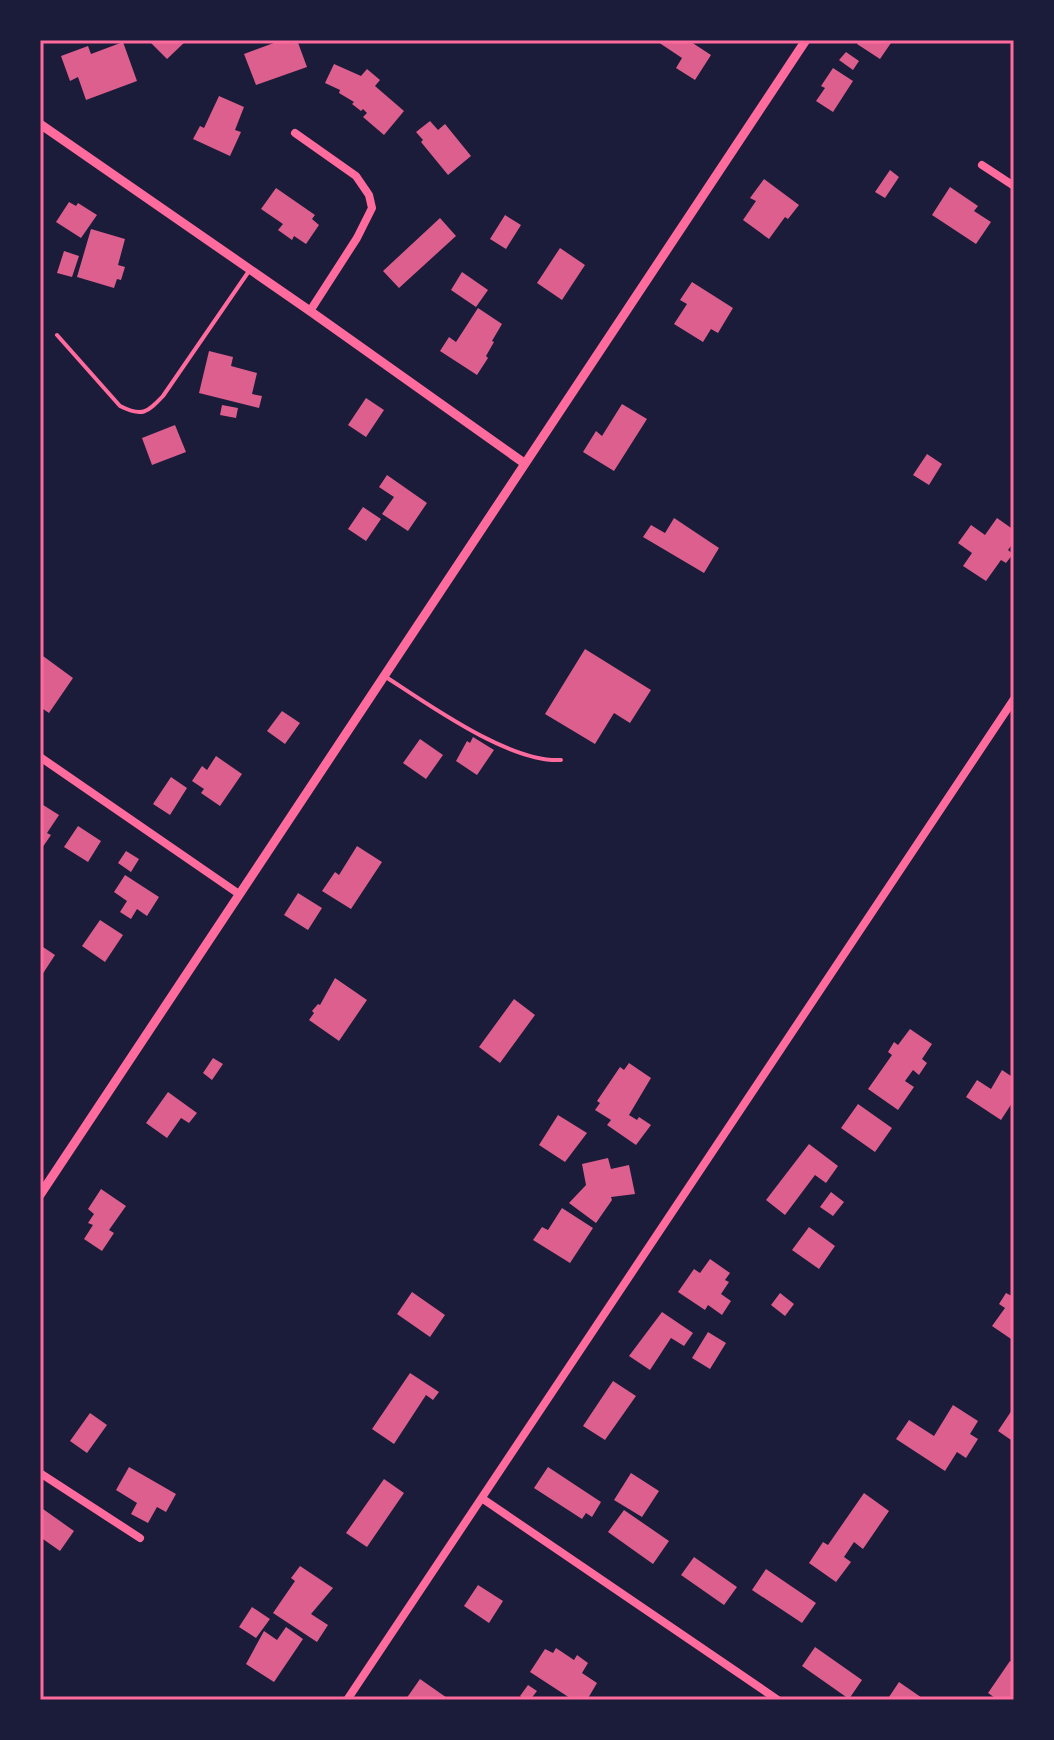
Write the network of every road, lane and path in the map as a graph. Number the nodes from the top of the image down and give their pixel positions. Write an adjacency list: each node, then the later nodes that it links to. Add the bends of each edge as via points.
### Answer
1 (806, 40): 9 (street)
2 (40, 124): 6 (street)
3 (295, 133): 7 (street, via 356,176 372,208)
4 (982, 165): 5 (street)
5 (1014, 186)
6 (250, 269): 7 (street); 8 (lane, via 149,411 133,413 120,406)
7 (310, 311): 9 (street)
8 (57, 335)
9 (524, 463): 10 (street)
10 (384, 676): 13 (lane, via 509,750 544,761); 14 (street)
11 (1014, 699): 17 (street)
12 (40, 757): 14 (street)
13 (561, 760)
14 (239, 894): 15 (street)
15 (40, 1195)
16 (40, 1473): 18 (street)
17 (483, 1499): 19 (street); 20 (street)
18 (140, 1538)
19 (347, 1700)
20 (778, 1700)

